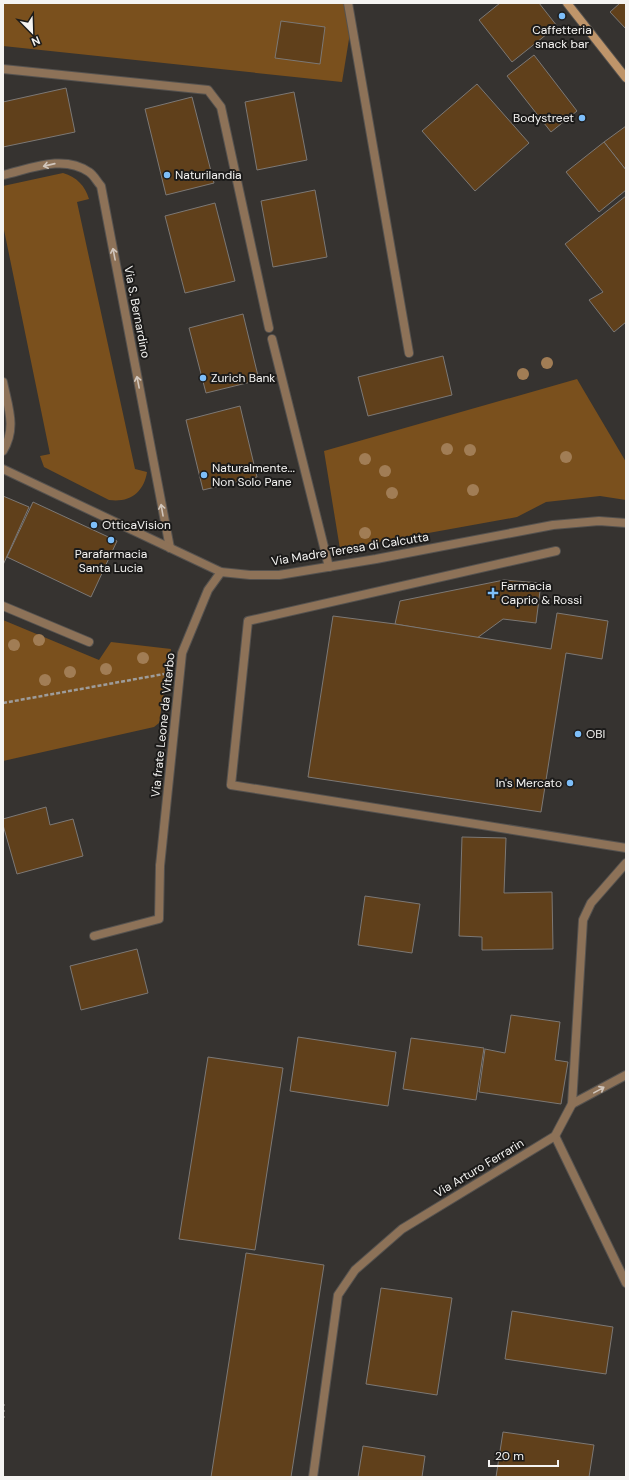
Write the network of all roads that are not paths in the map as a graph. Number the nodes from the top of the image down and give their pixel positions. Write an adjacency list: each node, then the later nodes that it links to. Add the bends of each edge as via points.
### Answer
1 (348, 3): 8 (street)
2 (567, 3): 4 (main road)
3 (3, 69): 6 (street, via 208,90 221,107)
4 (626, 78)
5 (3, 175): 13 (street, Via S. Bernardino, one-way to 5, via 101,186 90,172 73,165 56,163)
6 (269, 328)
7 (272, 339): 15 (street)
8 (409, 353)
9 (3, 382): 10 (street, via 12,425 8,443)
10 (3, 451)
11 (3, 469): 13 (street, Via Madre Teresa di Calcutta)
12 (626, 523): 15 (street, Via Madre Teresa di Calcutta, via 599,521 553,525)
13 (170, 548): 16 (street, Via Madre Teresa di Calcutta)
14 (556, 551): 19 (street, via 248,621 231,785)
15 (328, 567): 16 (street, Via Madre Teresa di Calcutta, via 279,575 250,576)
16 (221, 572): 21 (street, Via frate Leone da Viterbo, via 208,590 182,653 160,866 159,919)
17 (3, 606): 18 (street)
18 (89, 642)
19 (626, 848)
20 (626, 863): 23 (street, via 591,903 583,920)
21 (94, 936)
22 (626, 1075): 23 (street, one-way to 22)
23 (572, 1104): 24 (street)
24 (555, 1136): 25 (street); 26 (street, Via Arturo Ferrarin, via 402,1229 355,1270 338,1294)
25 (626, 1282)
26 (313, 1477)

